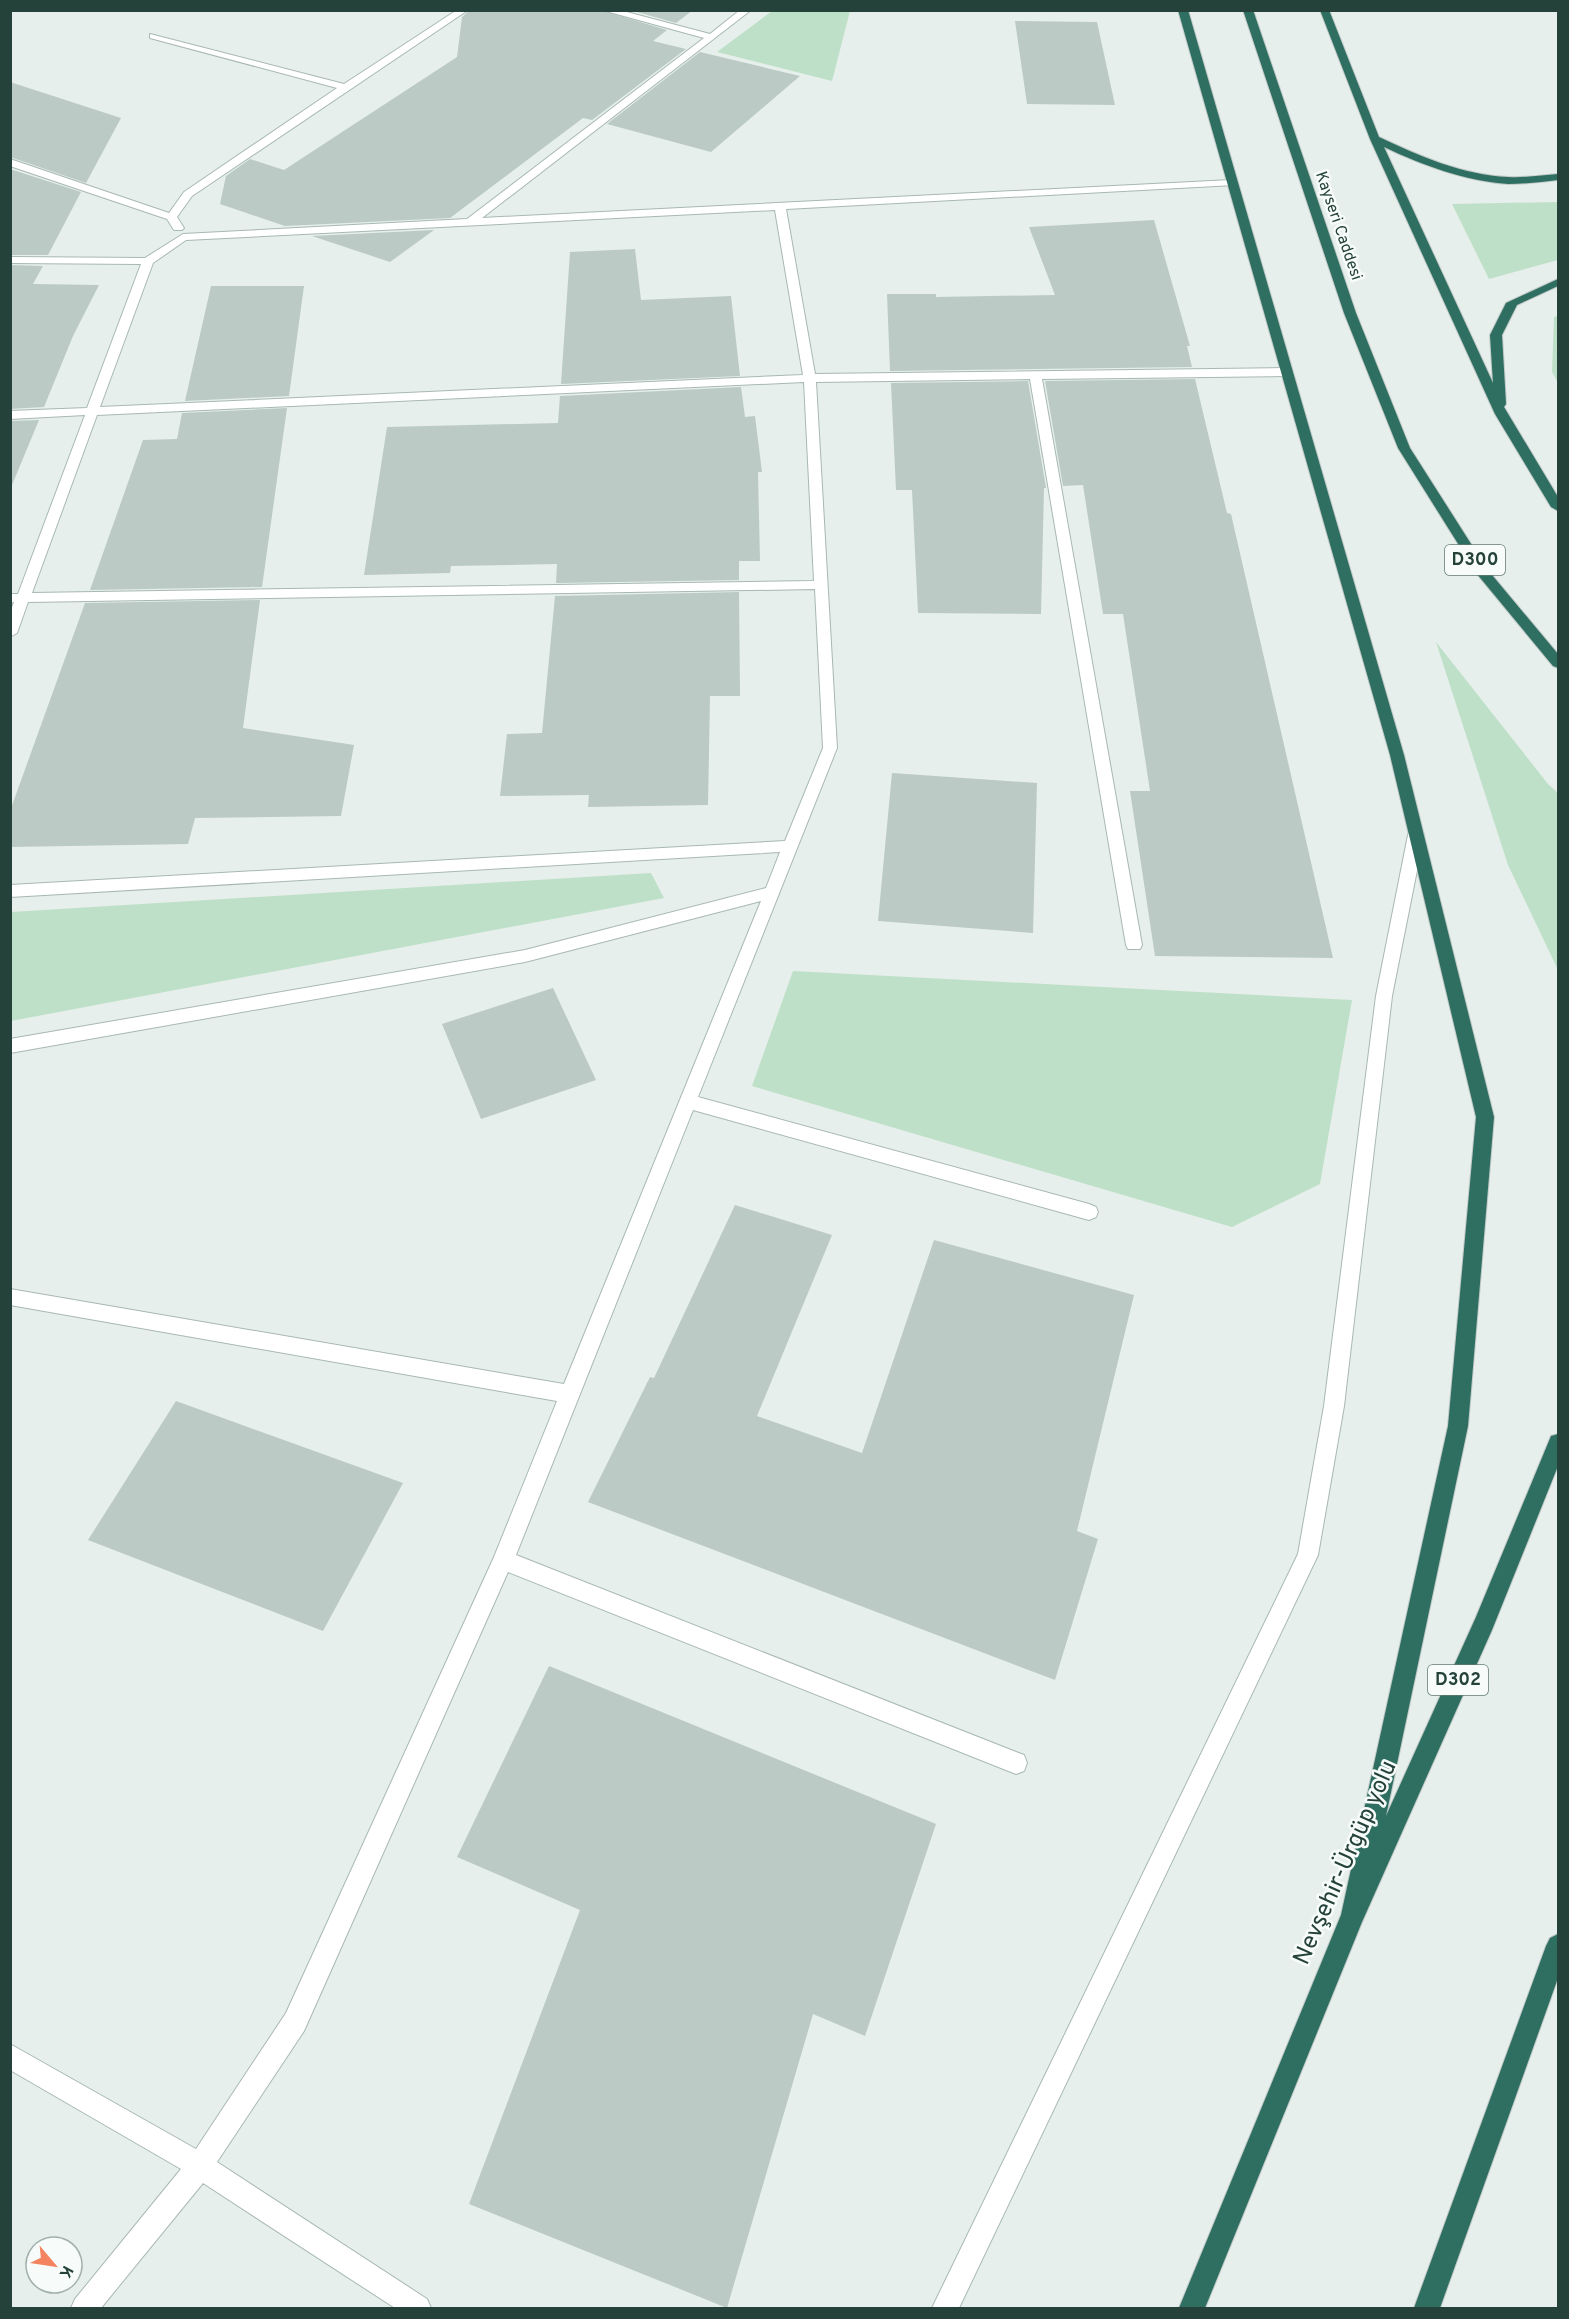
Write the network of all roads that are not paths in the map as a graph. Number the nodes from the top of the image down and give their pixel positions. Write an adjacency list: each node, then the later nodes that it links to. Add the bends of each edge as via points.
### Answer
1 (464, 10): 9 (street)
2 (606, 10): 8 (street)
3 (747, 10): 8 (street)
4 (1183, 10): 13 (highway)
5 (1248, 10): 31 (highway, Kayseri Caddesi / D300, via 1350,313 1404,448 1482,571)
6 (1324, 10): 10 (highway)
7 (153, 36): 9 (street)
8 (712, 37): 16 (street)
9 (345, 87): 15 (street, via 188,194)
10 (1375, 140): 12 (highway, via 1419,160 1463,172 1504,180); 25 (highway)
11 (10, 162): 15 (street)
12 (1558, 177)
13 (1231, 183): 14 (street); 21 (highway)
14 (780, 206): 16 (street); 23 (street)
15 (171, 217): 17 (street)
16 (469, 223): 17 (street)
17 (183, 237): 19 (street)
18 (10, 260): 19 (street)
19 (148, 261): 24 (street)
20 (1558, 282): 25 (highway, via 1512,303 1496,335)
21 (1285, 372): 22 (street); 32 (highway, via 1397,755)
22 (1035, 375): 23 (street); 36 (street)
23 (810, 378): 24 (street); 28 (street)
24 (92, 413): 26 (street); 29 (street)
25 (1501, 414): 27 (highway)
26 (10, 415)
27 (1558, 507)
28 (821, 585): 29 (street); 33 (street, via 830,748)
29 (17, 598): 30 (street)
30 (10, 633)
31 (1558, 663)
32 (1416, 835): 45 (highway, via 1485,1117 1458,1426); 51 (street, via 1384,996 1334,1406 1308,1555)
33 (791, 846): 34 (street); 35 (street)
34 (10, 891)
35 (771, 892): 37 (street, via 525,956); 38 (street)
36 (1134, 945)
37 (10, 1046)
38 (687, 1101): 39 (street); 41 (street)
39 (1089, 1212)
40 (10, 1297): 41 (street)
41 (569, 1394): 43 (street)
42 (1558, 1443): 45 (highway, Nevşehir-Ürgüp yolu / D302, via 1484,1623)
43 (502, 1560): 44 (street); 48 (street, via 295,2022)
44 (1016, 1764)
45 (1353, 1915): 52 (highway, Nevşehir-Ürgüp yolu / D302)
46 (1558, 1946): 53 (highway)
47 (10, 2056): 48 (street)
48 (200, 2166): 49 (street); 50 (street)
49 (84, 2308)
50 (418, 2308)
51 (945, 2308)
52 (1192, 2308)
53 (1426, 2308)

